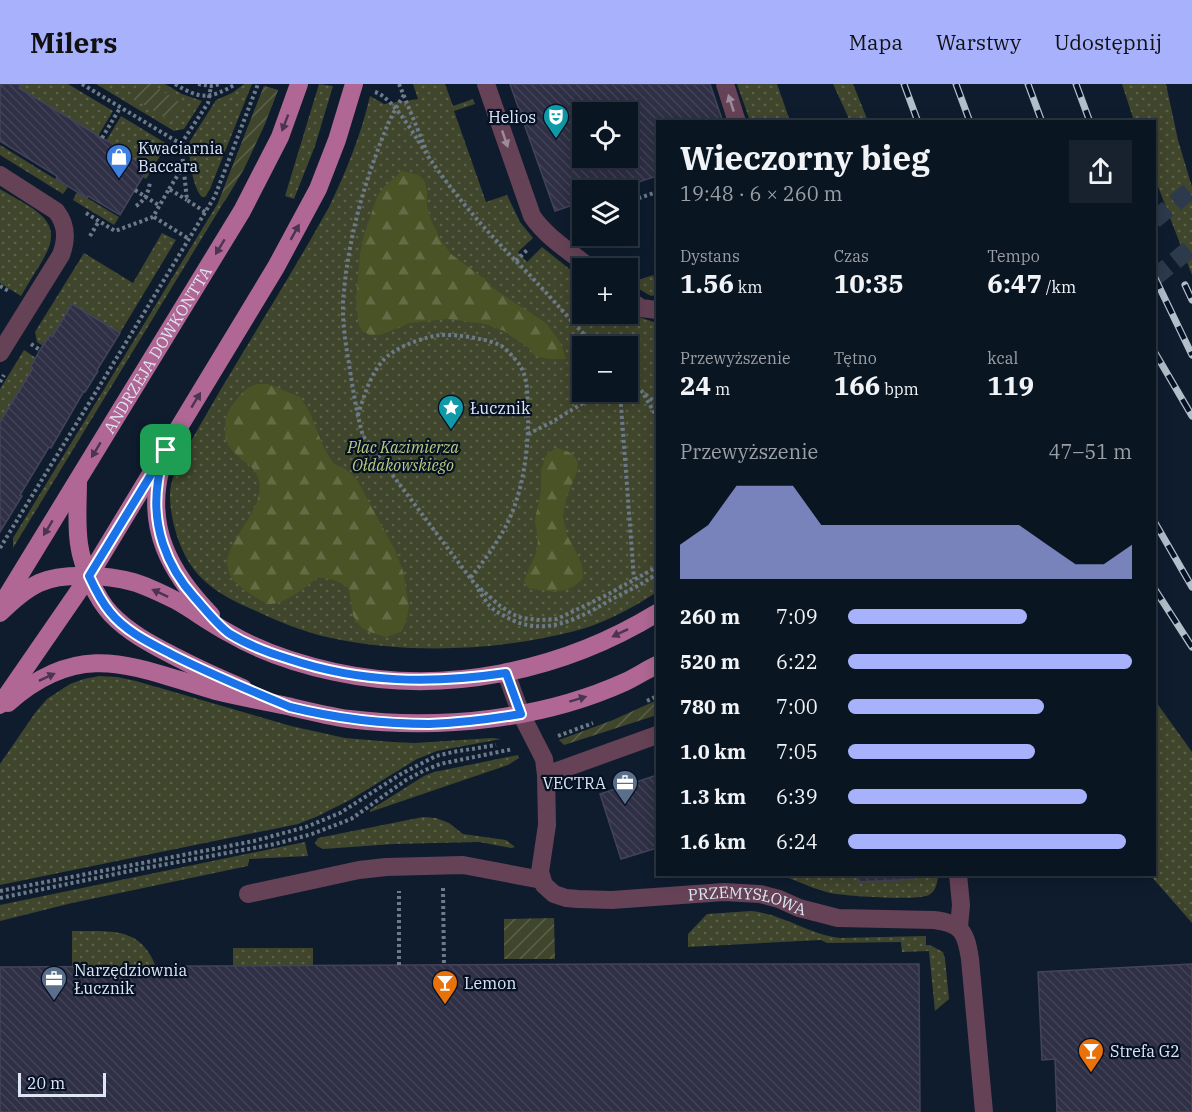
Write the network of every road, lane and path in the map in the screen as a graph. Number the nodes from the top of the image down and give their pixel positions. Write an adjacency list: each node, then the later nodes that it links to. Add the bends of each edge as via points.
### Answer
1 (82, 84): 15 (path)
2 (175, 84): 14 (path, via 192,94)
3 (198, 84): 12 (path)
4 (220, 84): 12 (path)
5 (236, 84): 14 (path)
6 (258, 84): 32 (path)
7 (298, 84): 50 (main road, ANDRZEJA DOWKONTTA, one-way to 50, via 280,137 242,211)
8 (399, 84): 13 (path)
9 (486, 84): 36 (street, one-way to 36, via 532,216)
10 (725, 84): 17 (street, one-way to 10)
11 (353, 85): 49 (main road, one-way to 11, via 318,189)
12 (211, 86): 14 (path)
13 (404, 95): 16 (path); 20 (path)
14 (210, 96): 19 (path)
15 (121, 107): 18 (path); 19 (path)
16 (395, 108): 20 (path); 46 (path, via 365,187 344,292 345,340)
17 (737, 120)
18 (102, 138)
19 (181, 144): 21 (path)
20 (431, 161): 39 (path, via 473,215)
21 (183, 167): 24 (path); 29 (path)
22 (0, 175): 40 (street, via 48,204 60,216 66,232 61,255)
23 (150, 181): 27 (path)
24 (170, 189): 29 (path); 31 (path)
25 (135, 190): 27 (path)
26 (656, 192): 28 (path)
27 (145, 196): 30 (path); 31 (path)
28 (638, 198)
29 (187, 200): 32 (path)
30 (136, 206)
31 (160, 206): 33 (path)
32 (205, 212): 35 (path)
33 (153, 216): 34 (path, via 115,231); 35 (path)
34 (99, 221)
35 (189, 239): 51 (path)
36 (578, 258)
37 (638, 306): 38 (street)
38 (656, 310)
39 (586, 336)
40 (0, 353)
41 (638, 389): 42 (path)
42 (642, 392): 45 (path); 47 (path)
43 (585, 402): 48 (path)
44 (621, 402): 56 (path)
45 (656, 403)
46 (357, 415): 48 (path, via 371,379 389,355 424,339 441,335 464,337 503,347 519,364 527,381); 55 (path, via 363,436)
47 (656, 415)
48 (528, 434): 55 (path, via 516,504 507,525)
49 (166, 450): 54 (main road); 61 (main road, via 156,502 162,543 186,588)
50 (78, 478): 54 (main road, via 79,545); 58 (main road, ANDRZEJA DOWKONTTA, one-way to 58)
51 (0, 548)
52 (656, 568): 56 (path)
53 (656, 574): 57 (path, via 597,609 539,627 526,626 498,613)
54 (89, 576): 59 (main road, via 64,576 40,582 17,596); 61 (main road, one-way to 54, via 157,591 134,582); 64 (main road); 65 (main road, via 111,614 131,631 214,676)
55 (471, 577): 57 (path)
56 (634, 580): 57 (path, via 581,609 556,619 540,620 512,614)
57 (474, 583)
58 (0, 608)
59 (0, 613)
60 (656, 614): 63 (main road, one-way to 63, via 558,660)
61 (229, 633): 63 (main road, via 310,666 363,677 423,681)
62 (656, 666): 67 (main road, one-way to 62, via 605,690)
63 (506, 673): 67 (street)
64 (0, 705)
65 (290, 707): 66 (main road, one-way to 65, via 47,676 76,665 95,663 136,667 220,692); 67 (main road, via 350,719 428,724)
66 (0, 711)
67 (521, 714): 71 (street)
68 (592, 718): 71 (path)
69 (561, 735): 71 (path)
70 (656, 735): 72 (street)
71 (535, 740): 72 (street); 77 (path, via 436,756 340,813 306,827); 79 (path, via 440,764 406,780 351,819 312,834)
72 (546, 775): 76 (street)
73 (442, 866): 74 (street, PRZEMYSŁOWA); 76 (street, PRZEMYSŁOWA, via 463,865); 82 (path)
74 (400, 867): 78 (street, PRZEMYSŁOWA, via 359,870); 81 (path)
75 (958, 876): 80 (street)
76 (542, 880): 80 (street, PRZEMYSŁOWA, via 554,894 578,900 724,892 760,894 838,918 934,920)
77 (0, 891)
78 (248, 894)
79 (0, 898)
80 (959, 927): 83 (street, via 968,944)
81 (399, 965)
82 (444, 965)
83 (984, 1112)

